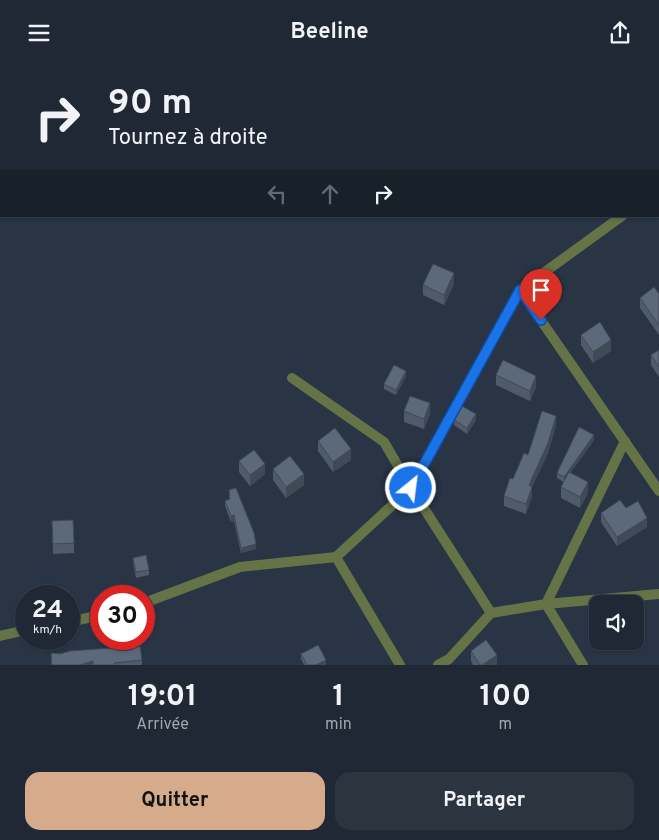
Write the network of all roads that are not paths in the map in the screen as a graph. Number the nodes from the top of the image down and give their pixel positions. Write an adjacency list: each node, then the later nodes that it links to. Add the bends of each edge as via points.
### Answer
1 (621, 217): 2 (street)
2 (520, 290): 4 (street); 5 (street)
3 (292, 379): 5 (street, via 384,442)
4 (625, 441): 6 (street); 10 (street)
5 (411, 488): 7 (street); 11 (street)
6 (659, 491)
7 (336, 557): 9 (street, via 240,567); 14 (street)
8 (659, 594): 10 (street)
9 (155, 599)
10 (546, 604): 11 (street); 16 (street)
11 (491, 613): 15 (street, via 449,659)
12 (15, 633): 13 (street)
13 (0, 636)
14 (400, 665)
15 (438, 665)
16 (584, 665)

